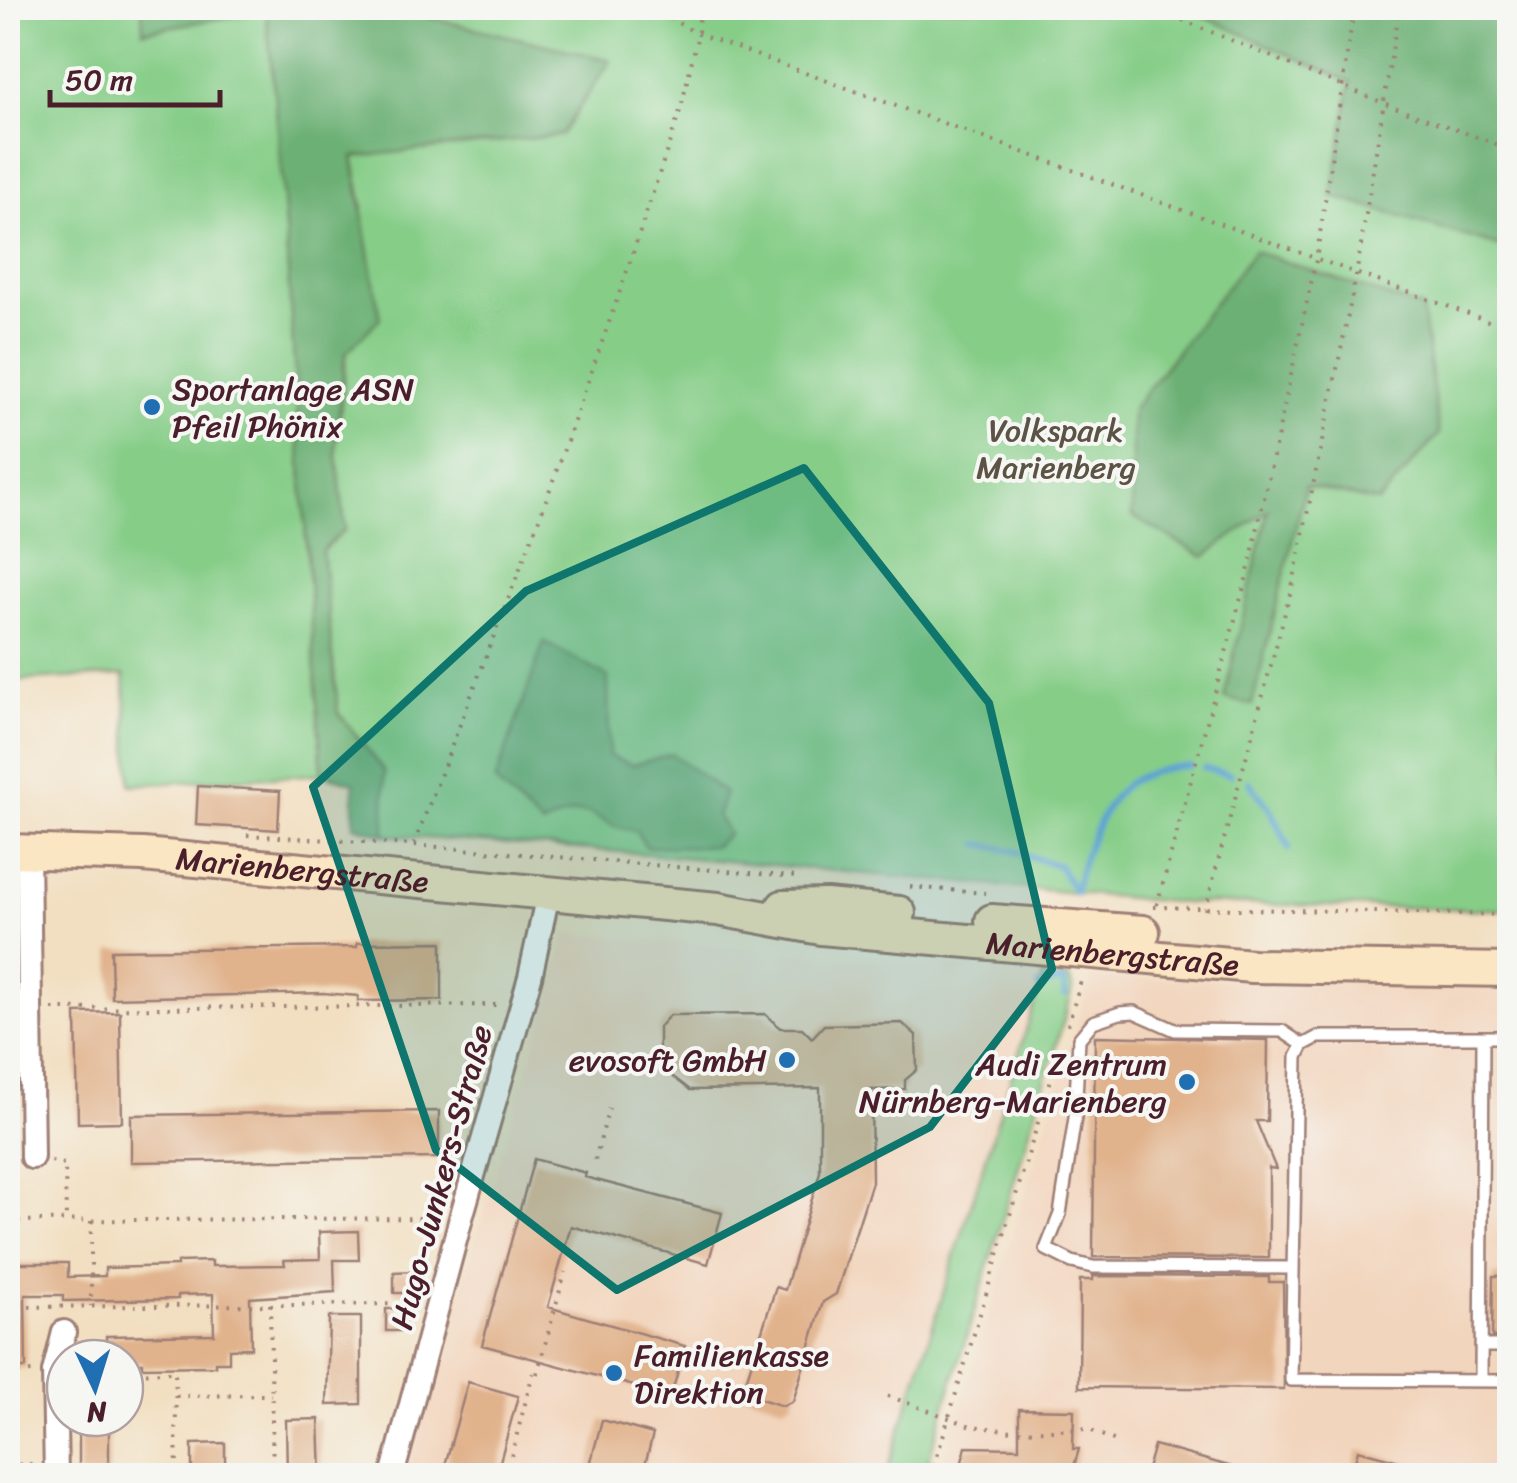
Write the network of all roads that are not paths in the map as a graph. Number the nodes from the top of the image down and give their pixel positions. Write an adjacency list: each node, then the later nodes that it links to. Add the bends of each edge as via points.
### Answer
1 (18, 851): 2 (main road, Marienbergstraße, via 143,855); 11 (street, via 32,1009)
2 (548, 894): 3 (main road, Marienbergstraße); 19 (street, Hugo-Junkers-Straße)
3 (718, 908): 4 (main road, Marienbergstraße, via 826,906 1270,946); 7 (main road, Marienbergstraße, via 821,928 1269,967)
4 (1420, 949): 5 (main road, Marienbergstraße); 7 (main road)
5 (1510, 950)
6 (1510, 970): 7 (main road, Marienbergstraße)
7 (1394, 971)
8 (1483, 1037): 9 (lane); 10 (lane, via 1318,1036); 14 (lane)
9 (1510, 1037)
10 (1303, 1045): 12 (lane); 12 (lane, via 1282,1031 1175,1030 1134,1012 1093,1022 1079,1039 1060,1214 1046,1249 1093,1267)
11 (32, 1157)
12 (1292, 1268): 16 (lane, via 1291,1380)
13 (64, 1332): 18 (street, via 54,1372)
14 (1481, 1346): 15 (lane); 16 (lane)
15 (1510, 1346)
16 (1481, 1381): 17 (lane)
17 (1510, 1381)
18 (56, 1476)
19 (392, 1476)

